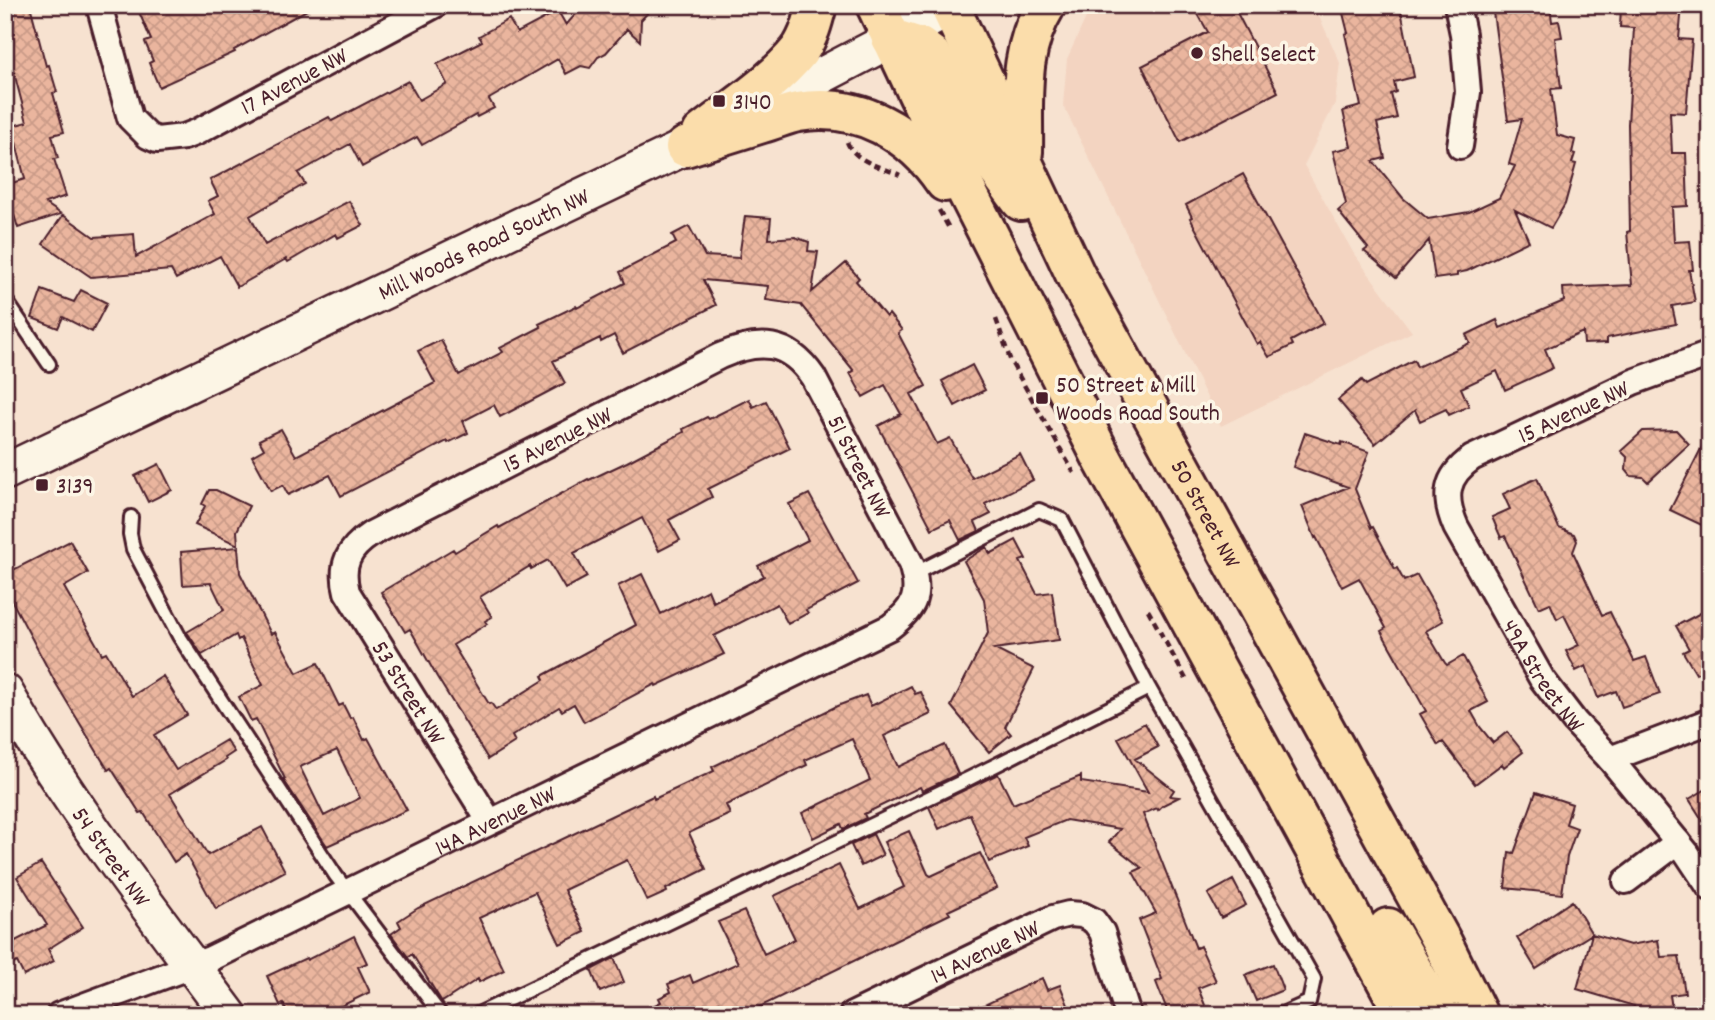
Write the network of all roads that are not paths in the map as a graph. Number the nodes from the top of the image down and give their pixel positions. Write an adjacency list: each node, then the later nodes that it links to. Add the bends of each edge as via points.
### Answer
1 (99, 5): 2 (street, 17 Avenue NW, via 130,118 148,136 169,140 198,132)
2 (435, 5)
3 (817, 5): 9 (main road, via 799,51)
4 (1046, 5): 10 (main road, via 1028,40)
5 (1457, 5): 8 (street, via 1468,92)
6 (947, 6): 7 (street, Mill Woods Road South NW); 10 (main road, 50 Street NW)
7 (884, 22): 9 (street, Mill Woods Road South NW); 11 (main road, via 931,55 981,146); 13 (main road)
8 (1460, 146)
9 (685, 147): 13 (main road, via 797,112 839,110 886,126 913,145 940,174); 17 (street, Mill Woods Road South NW)
10 (1023, 164): 11 (main road, 50 Street NW)
11 (1076, 276): 43 (main road, 50 Street NW)
12 (5, 299): 16 (lane)
13 (1006, 304): 27 (main road, via 1103,460)
14 (780, 348): 20 (street, 15 Avenue NW, via 755,345 720,356 371,534); 21 (street, 51 Street NW, via 803,362 813,377)
15 (1710, 354): 18 (street, 15 Avenue NW, via 1633,382 1472,458 1458,469)
16 (50, 364)
17 (5, 472)
18 (1449, 485): 26 (street, 49A Street NW, via 1448,503 1456,527 1542,679)
19 (131, 517): 32 (lane, via 133,550 179,636)
20 (346, 559): 28 (street, 53 Street NW, via 347,592)
21 (914, 574): 22 (street, 51 Street NW); 23 (lane, via 1039,510 1062,520)
22 (915, 599): 28 (street, 14A Avenue NW, via 909,611 890,627)
23 (1149, 688): 37 (lane); 40 (lane, via 1314,979 1309,1002)
24 (5, 692): 33 (street, 54 Street NW, via 103,845)
25 (1710, 721): 26 (street)
26 (1610, 759): 29 (street, 49A Street NW)
27 (1288, 800): 41 (main road); 42 (main road, via 1346,863)
28 (491, 822): 32 (street, 14A Avenue NW)
29 (1678, 842): 30 (street); 31 (street, 49A Street NW)
30 (1626, 881)
31 (1710, 888)
32 (347, 891): 33 (street, 14A Avenue NW); 36 (lane)
33 (192, 965): 34 (street, 14A Avenue NW); 35 (street, 54 Street NW)
34 (59, 1015)
35 (229, 1015)
36 (441, 1015)
37 (476, 1015)
38 (852, 1015): 39 (street, 14 Avenue NW, via 1069,914 1094,921 1102,932)
39 (1128, 1015)
40 (1280, 1015)
41 (1405, 1015)
42 (1439, 1015)
43 (1478, 1015)

